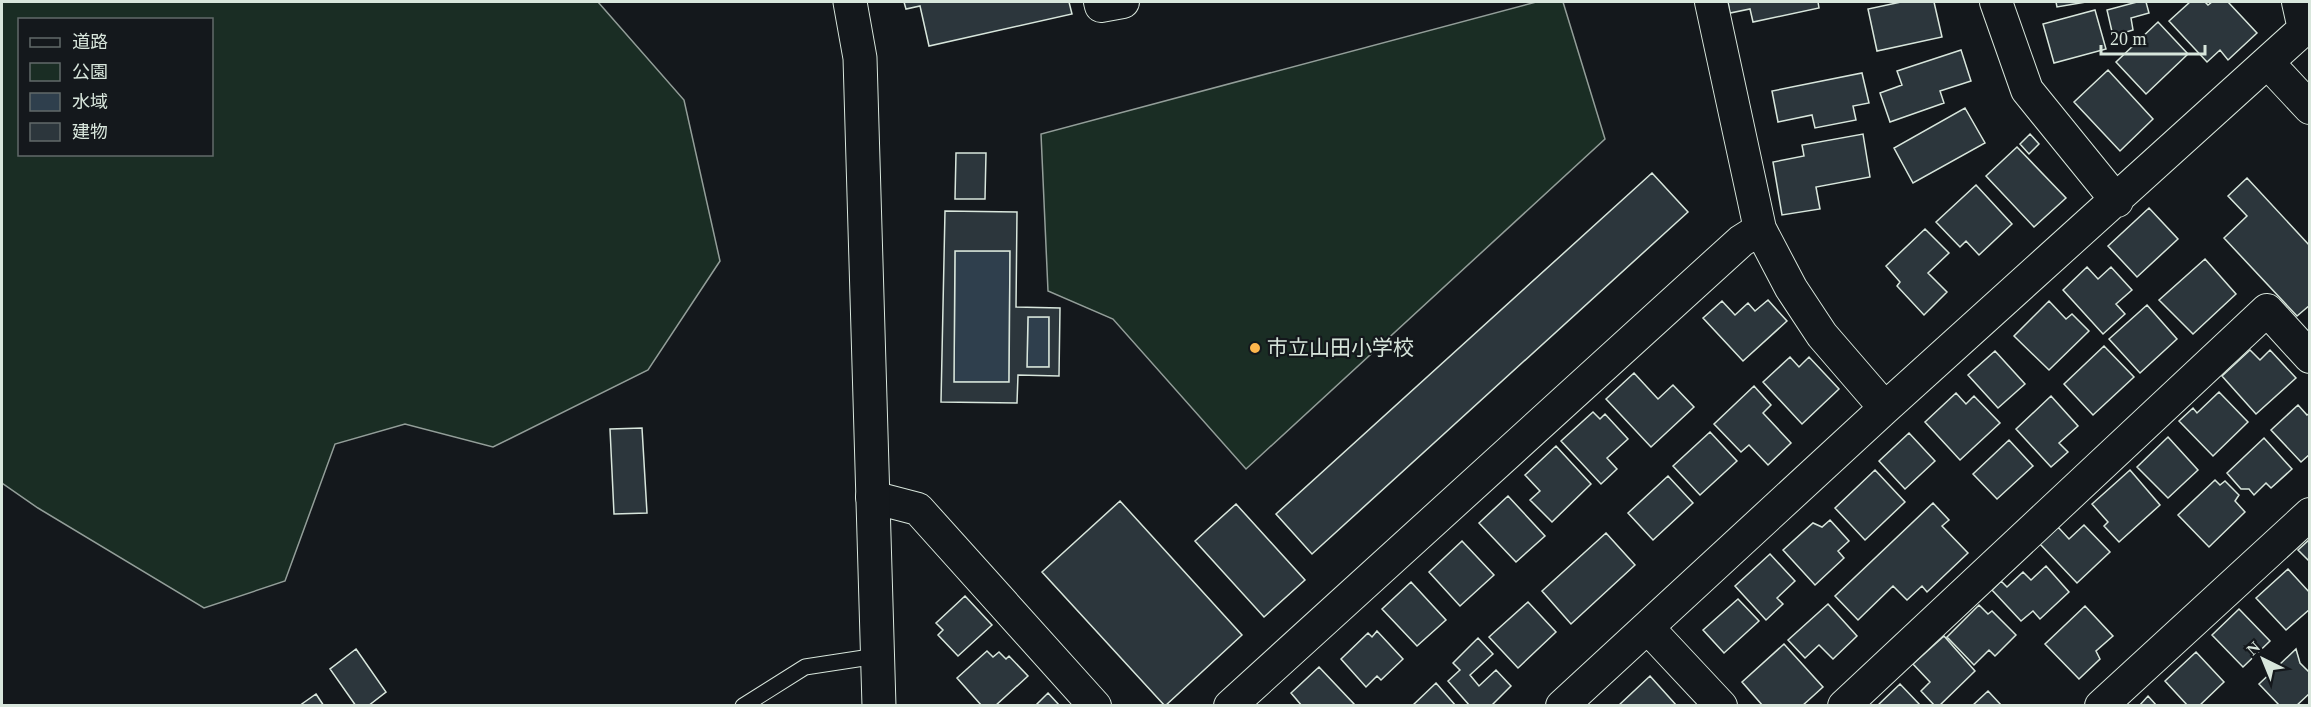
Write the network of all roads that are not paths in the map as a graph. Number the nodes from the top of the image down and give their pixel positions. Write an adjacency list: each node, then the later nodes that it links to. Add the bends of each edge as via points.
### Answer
1 (849, 2): 13 (street, via 860,58)
2 (1100, 2): 3 (street, via 1101,6)
3 (1123, 2)
4 (1711, 2): 10 (street)
5 (1996, 2): 9 (street, via 2027,90)
6 (2304, 19): 7 (street)
7 (2268, 63): 8 (street); 9 (street)
8 (2310, 108)
9 (2117, 201): 12 (street)
10 (1760, 229): 12 (street, via 1791,288 1822,335); 20 (street, via 1723,257)
11 (2310, 357): 23 (street, via 2267,310)
12 (1885, 408): 15 (street)
13 (872, 497): 16 (street); 19 (street, via 918,510)
14 (2310, 514): 24 (street)
15 (1648, 628): 21 (street); 22 (street)
16 (877, 656): 17 (lane, via 805,666); 18 (street)
17 (742, 705)
18 (879, 705)
19 (1095, 705)
20 (1230, 705)
21 (1562, 705)
22 (1720, 705)
23 (1844, 705)
24 (2101, 705)

